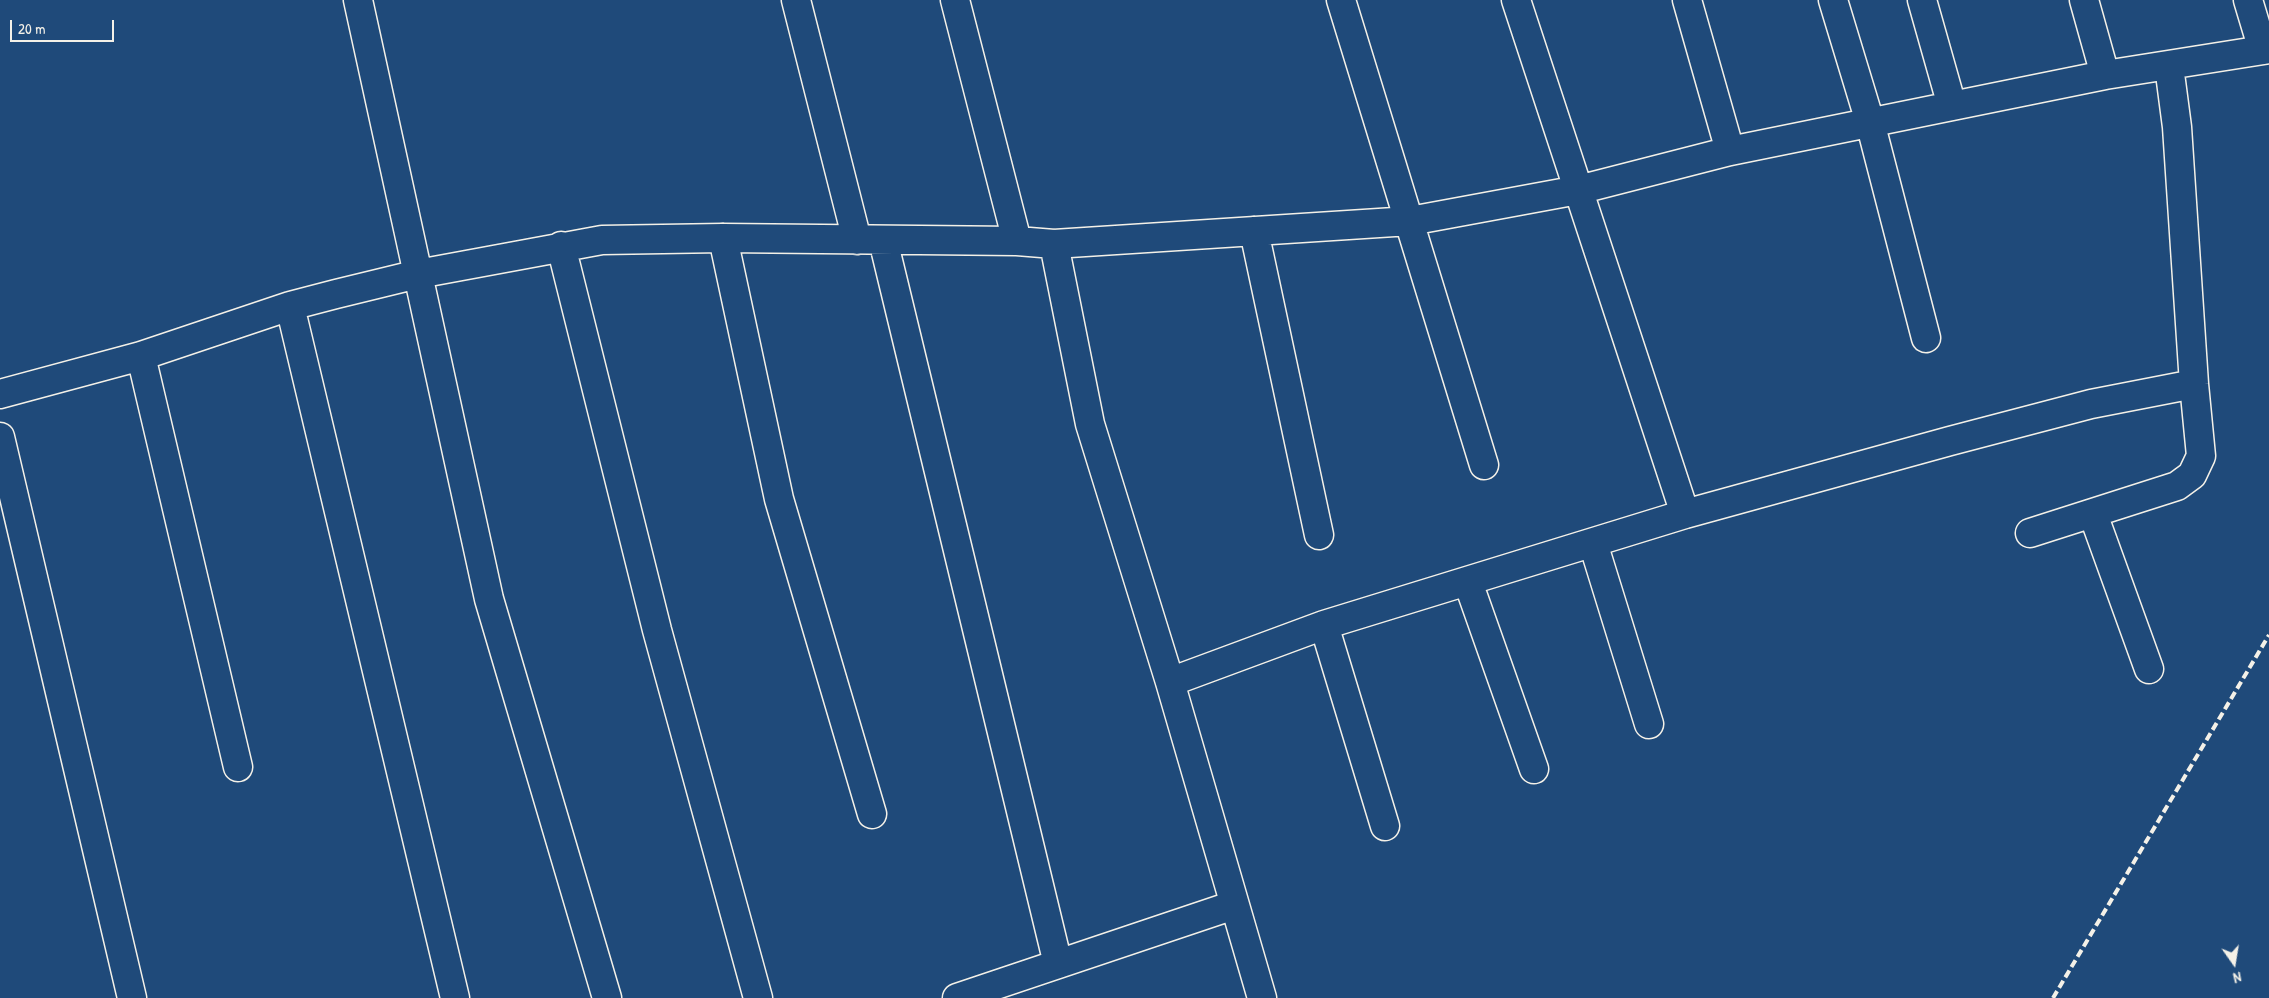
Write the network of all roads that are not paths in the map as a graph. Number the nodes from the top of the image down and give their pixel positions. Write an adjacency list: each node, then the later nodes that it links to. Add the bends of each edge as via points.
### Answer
1 (358, 0): 25 (street)
2 (796, 0): 21 (street)
3 (955, 0): 22 (street)
4 (1342, 0): 18 (street)
5 (1516, 0): 17 (street)
6 (1688, 0): 16 (street)
7 (1833, 0): 15 (street)
8 (1922, 0): 14 (street)
9 (2084, 0): 13 (street)
10 (2248, 0): 11 (street)
11 (2266, 50): 12 (street)
12 (2169, 66): 13 (street); 29 (street, via 2177,127)
13 (2105, 75): 14 (street)
14 (1952, 106): 15 (street)
15 (1870, 122): 16 (street); 27 (street)
16 (1730, 151): 17 (street)
17 (1578, 190): 18 (street); 33 (street)
18 (1410, 221): 19 (street); 32 (street)
19 (1254, 231): 23 (street); 36 (street)
20 (723, 238): 21 (street); 24 (street, via 602,240); 45 (street, via 779,499)
21 (870, 240): 22 (street); 48 (street)
22 (1017, 241): 23 (street)
23 (1054, 244): 41 (street, via 1090,424)
24 (562, 246): 25 (street); 52 (street, via 657,630)
25 (418, 274): 26 (street); 51 (street, via 489,599)
26 (290, 306): 28 (street); 50 (street)
27 (1926, 338)
28 (141, 356): 30 (street); 43 (street)
29 (2194, 384): 33 (street, via 2044,416); 34 (street, via 2201,456 2192,475 2178,486)
30 (0, 394)
31 (0, 437): 49 (street)
32 (1484, 465)
33 (1685, 514): 37 (street)
34 (2093, 514): 35 (street); 40 (street)
35 (2030, 533)
36 (1319, 536)
37 (1593, 543): 38 (street); 42 (street)
38 (1468, 582): 39 (street); 44 (street)
39 (1324, 625): 41 (street); 46 (street)
40 (2149, 669)
41 (1170, 682): 47 (street)
42 (1649, 724)
43 (238, 768)
44 (1534, 768)
45 (872, 814)
46 (1385, 826)
47 (1234, 905): 48 (street); 54 (street)
48 (1058, 964): 53 (street)
49 (132, 998)
50 (454, 998)
51 (606, 998)
52 (758, 998)
53 (957, 998)
54 (1262, 998)

